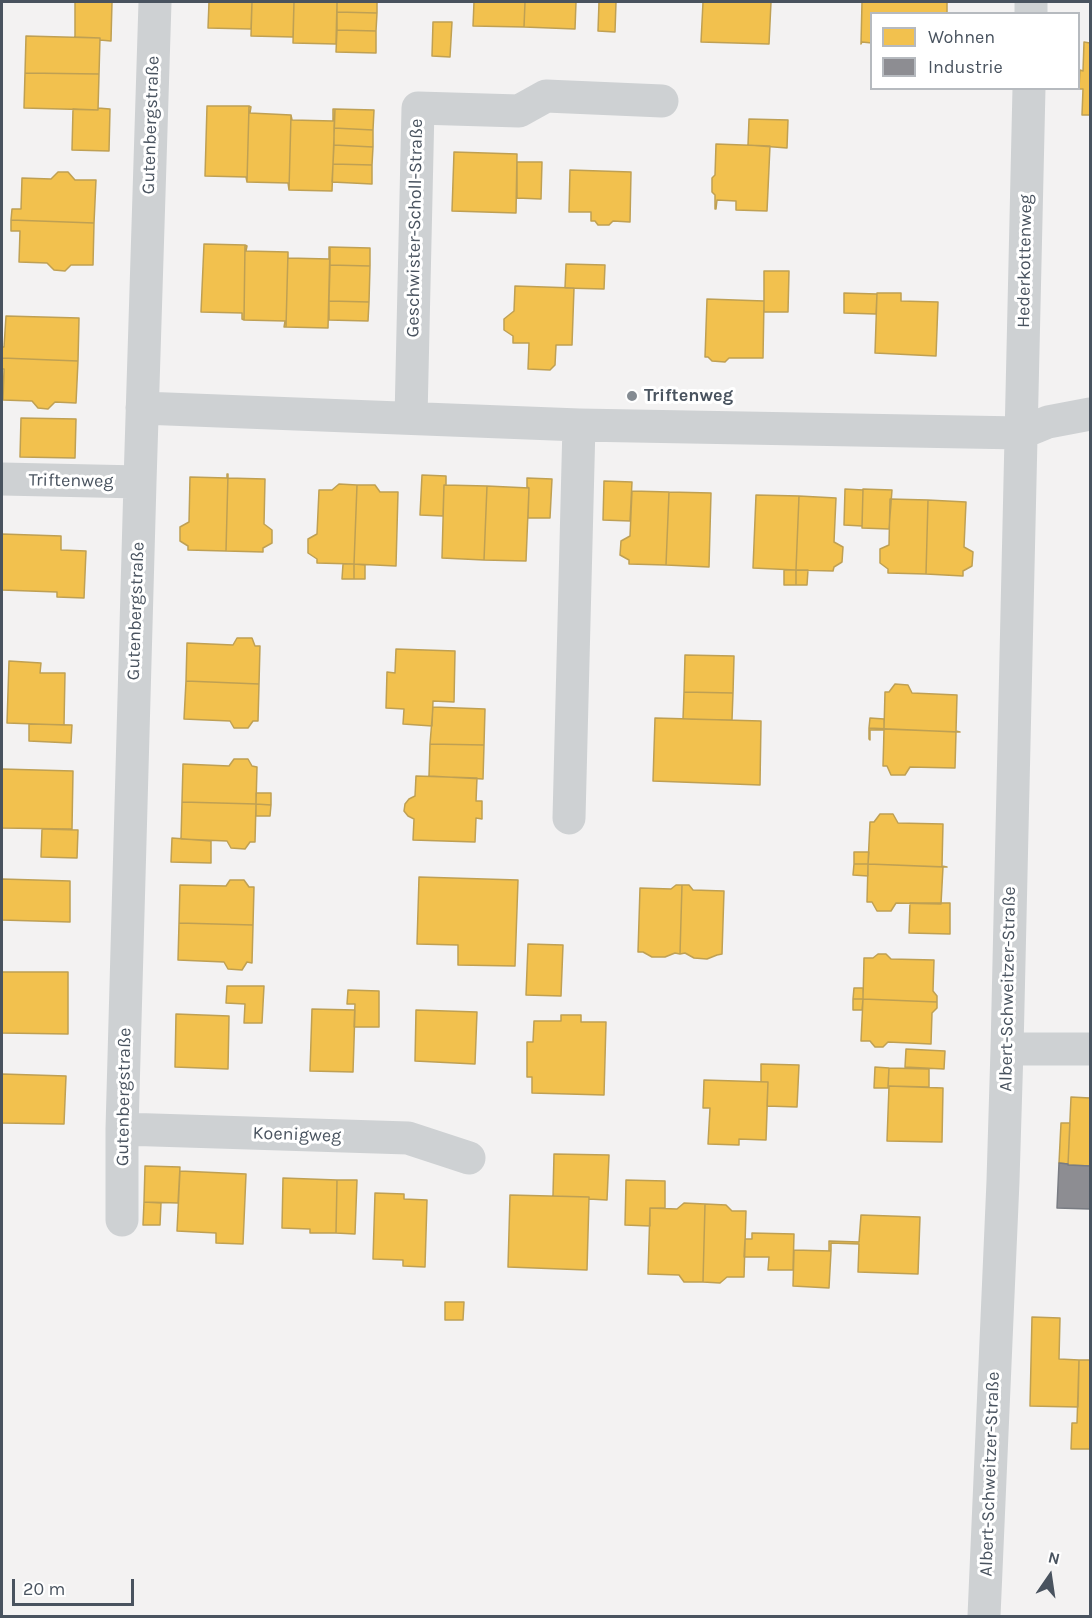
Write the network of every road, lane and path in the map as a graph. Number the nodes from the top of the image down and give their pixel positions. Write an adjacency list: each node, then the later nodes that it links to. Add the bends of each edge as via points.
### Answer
1 (155, 2): 4 (street, Gutenbergstraße)
2 (1029, 90): 8 (street, Hederkottenweg)
3 (662, 101): 6 (street, Geschwister-Scholl-Straße, via 546,96 519,111 418,108)
4 (142, 408): 6 (street); 10 (street, Gutenbergstraße)
5 (1090, 414): 8 (street, via 1048,422)
6 (411, 418): 7 (street)
7 (579, 425): 8 (street); 11 (street)
8 (1021, 433): 12 (street, Albert-Schweitzer-Straße)
9 (2, 479): 10 (street, Triftenweg)
10 (140, 482): 14 (street, Gutenbergstraße)
11 (569, 818)
12 (1007, 1049): 13 (street); 17 (street, Albert-Schweitzer-Straße)
13 (1090, 1049)
14 (122, 1130): 15 (street, Koenigweg, via 408,1138); 16 (street, Gutenbergstraße)
15 (469, 1158)
16 (122, 1220)
17 (984, 1617)

